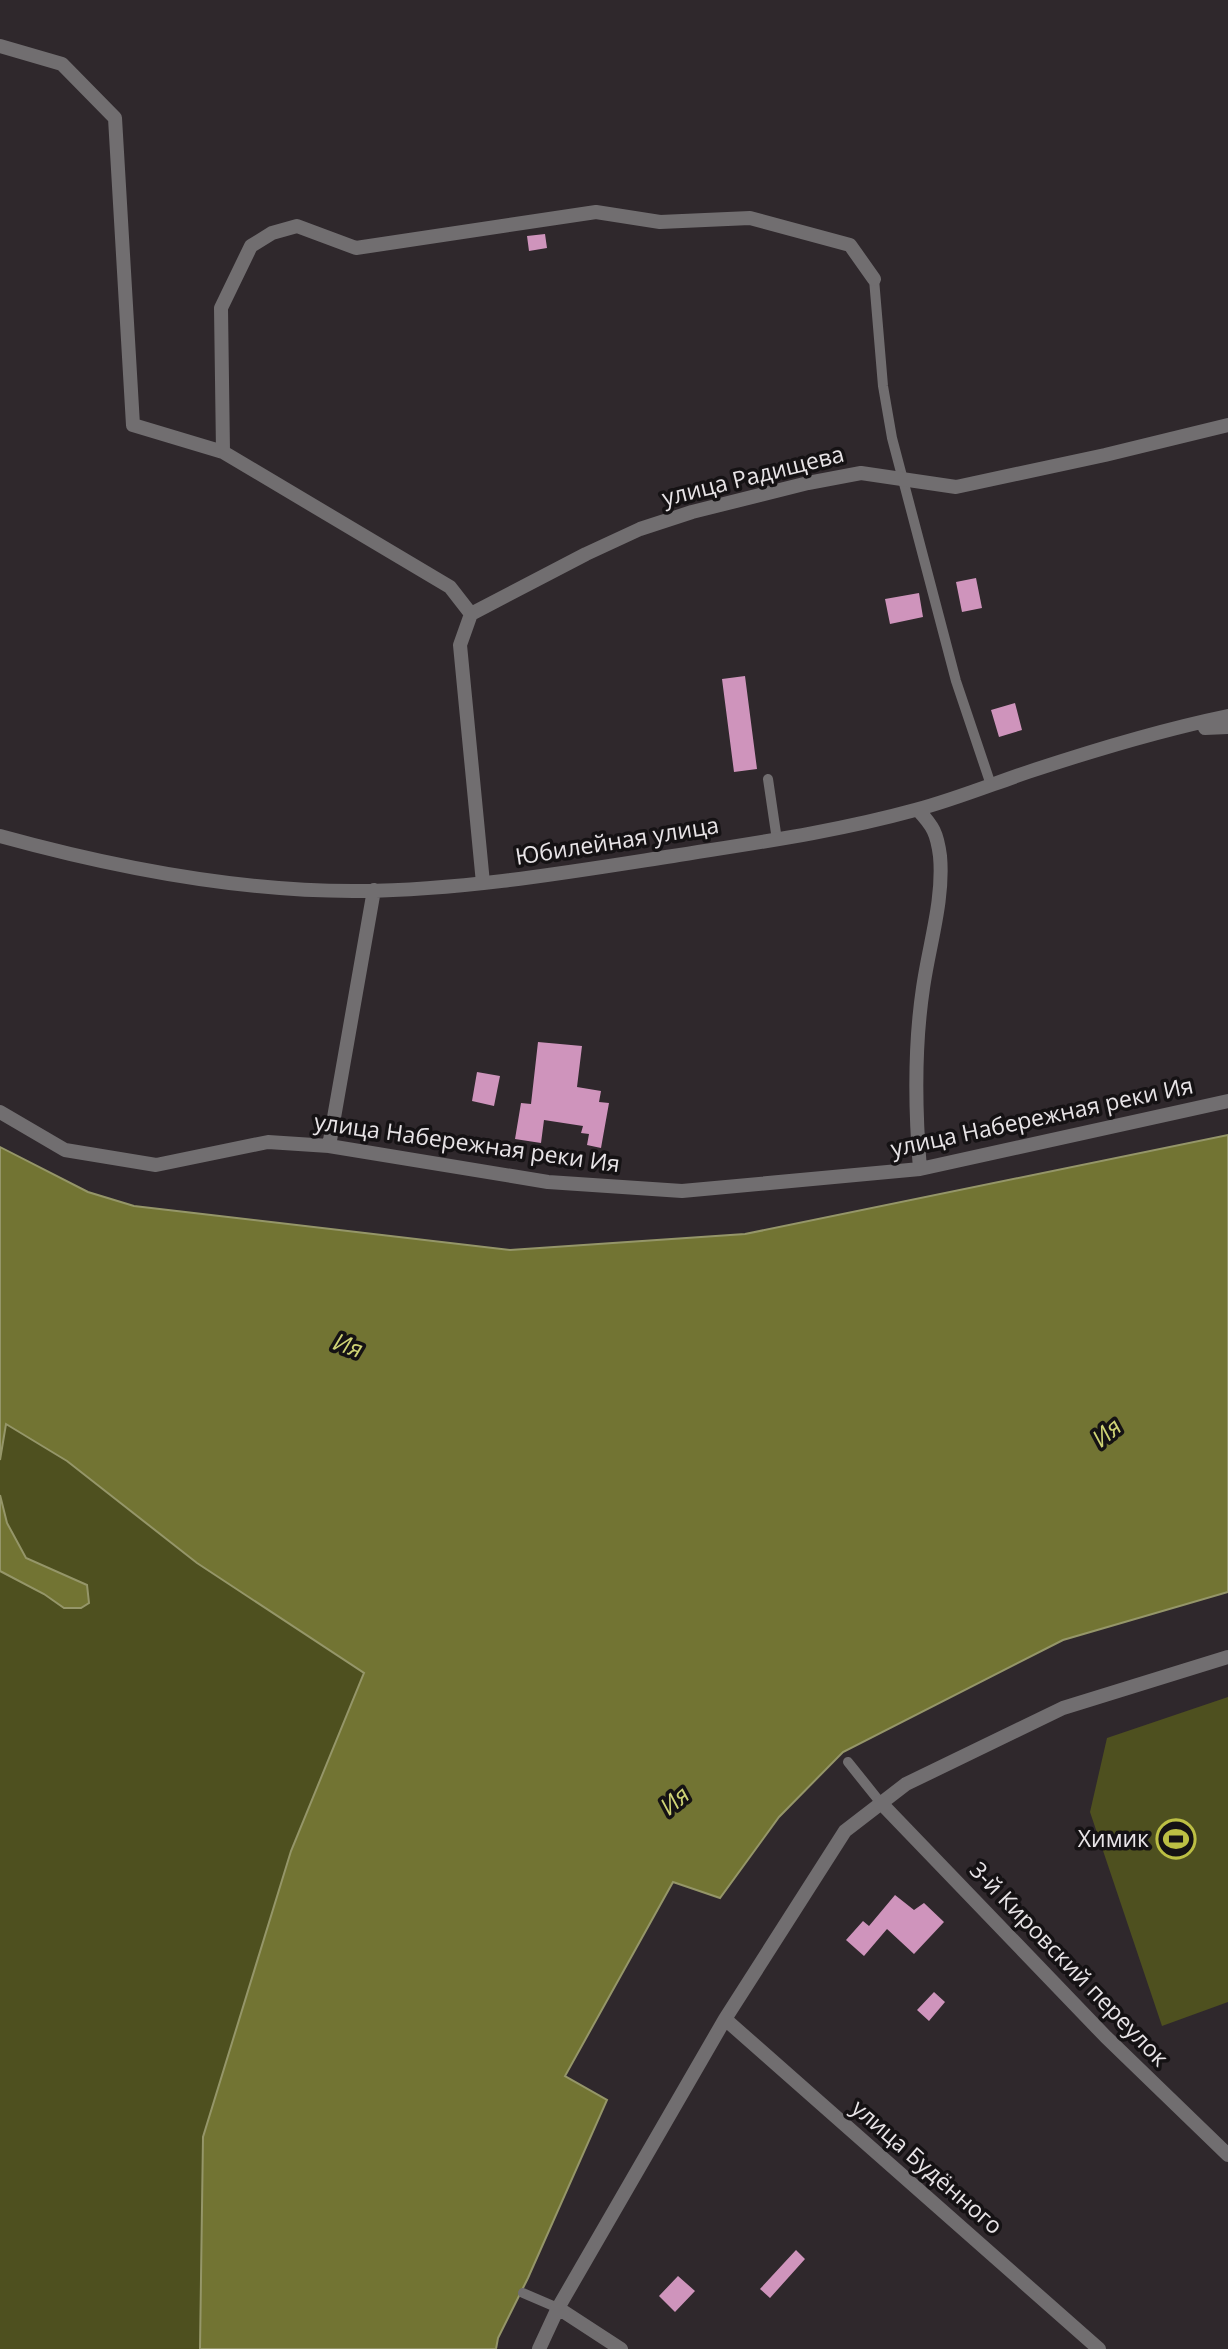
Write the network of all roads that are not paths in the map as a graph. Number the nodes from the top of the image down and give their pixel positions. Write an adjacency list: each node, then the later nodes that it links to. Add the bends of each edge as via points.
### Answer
1 (0, 46): 4 (street, via 62,64 115,118 133,425)
2 (874, 279): 4 (street, via 850,245 750,218 660,222 596,212 356,248 297,226 272,233 251,246 221,308); 5 (lane, via 884,397)
3 (1228, 425): 5 (street, улица Радищева, via 975,484 943,486)
4 (223, 452): 6 (street, via 450,587)
5 (902, 479): 6 (street, улица Радищева, via 847,474 666,519); 11 (lane, via 956,681)
6 (471, 614): 15 (street, via 460,645)
7 (1228, 716): 9 (street, Юбилейная улица)
8 (1228, 727): 9 (street)
9 (1168, 729): 11 (street, Юбилейная улица)
10 (768, 779): 14 (lane)
11 (991, 785): 12 (street, Юбилейная улица)
12 (918, 810): 14 (street, Юбилейная улица); 20 (street, via 934,826 940,857 915,1082)
13 (0, 835): 16 (street, Юбилейная улица, via 112,863 202,878 304,889)
14 (777, 839): 15 (street, Юбилейная улица)
15 (483, 883): 16 (street, Юбилейная улица)
16 (373, 890): 19 (street)
17 (1228, 1101): 20 (street, улица Набережная реки Ия)
18 (0, 1112): 19 (street, улица Набережная реки Ия, via 65,1150 156,1165 268,1142)
19 (329, 1146): 20 (street, улица Набережная реки Ия, via 548,1182 682,1192)
20 (920, 1169)
21 (1228, 1657): 23 (street, via 1063,1708 906,1784)
22 (848, 1762): 23 (lane)
23 (880, 1802): 24 (street, via 845,1831); 25 (street, 3-й Кировский переулок, via 1106,2037)
24 (725, 2019): 27 (street); 30 (street, улица Будённого)
25 (1228, 2155)
26 (523, 2293): 27 (lane)
27 (558, 2308): 28 (street); 29 (street)
28 (539, 2349)
29 (621, 2349)
30 (1100, 2349)

